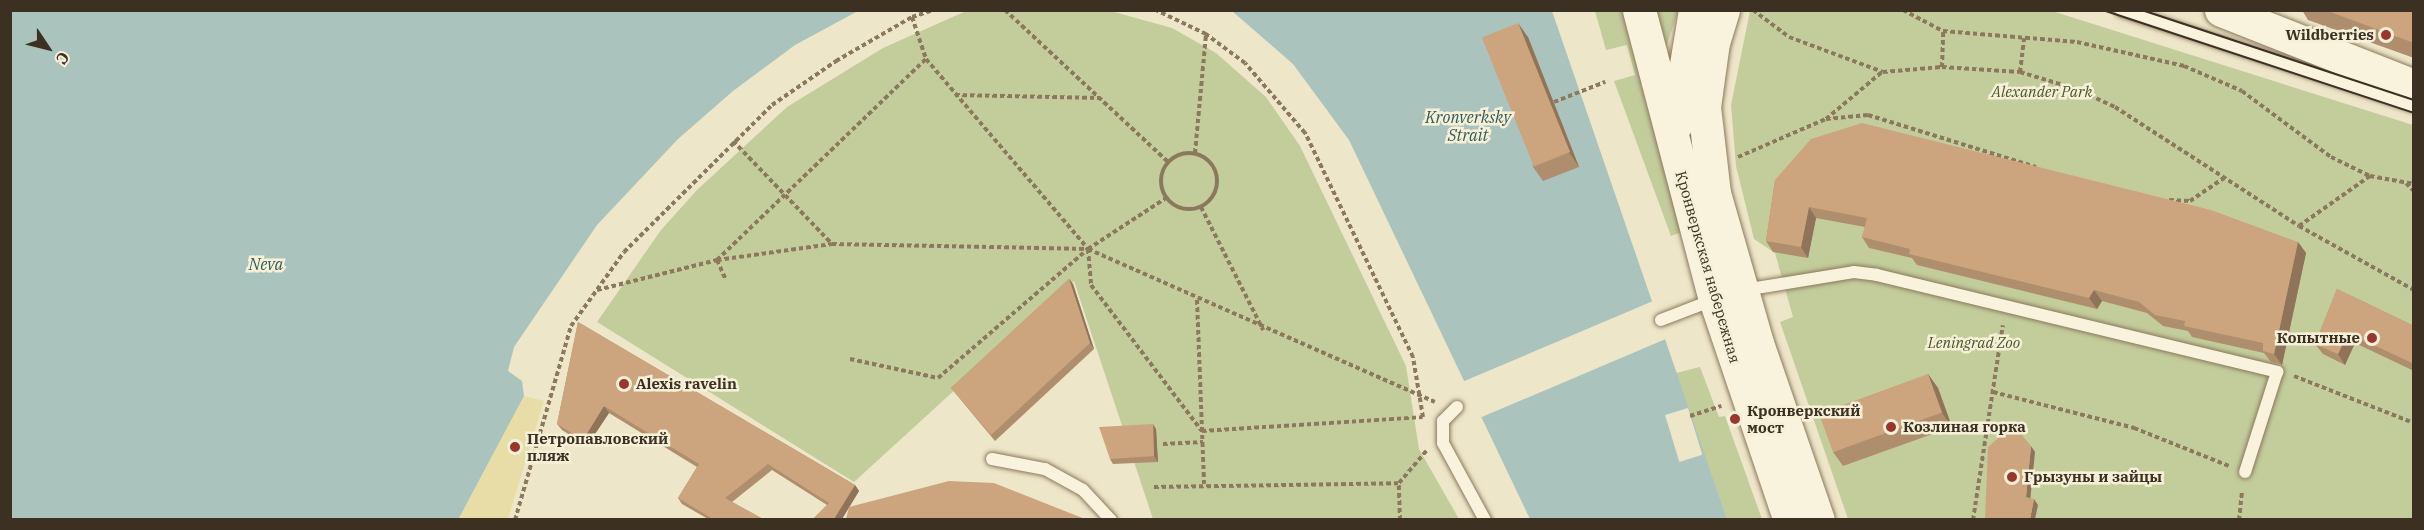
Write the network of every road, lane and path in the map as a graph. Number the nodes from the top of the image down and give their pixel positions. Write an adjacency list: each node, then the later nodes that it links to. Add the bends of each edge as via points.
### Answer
1 (934, 10): 11 (path)
2 (1005, 10): 22 (path)
3 (1156, 10): 13 (path)
4 (1639, 10): 27 (main road, Кронверкская набережная)
5 (1695, 10): 27 (main road, via 1676,105)
6 (1724, 10): 48 (main road, Кронверкская набережная, via 1713,42 1704,107)
7 (1753, 10): 17 (path, via 1789,38)
8 (1903, 10): 12 (path)
9 (2121, 10): 24 (lane)
10 (2222, 10): 20 (main road)
11 (912, 17): 15 (path); 26 (path, via 772,105)
12 (1943, 31): 14 (path); 16 (path)
13 (1206, 34): 28 (path); 56 (path, via 1245,63 1305,133 1413,357)
14 (2024, 39): 18 (path); 32 (path, via 2130,50 2184,66 2242,91 2331,157)
15 (926, 59): 21 (path); 37 (path)
16 (1942, 67): 17 (path); 18 (path)
17 (1882, 72): 25 (path)
18 (2020, 72): 33 (path, via 2115,107)
19 (1605, 82): 23 (path)
20 (2414, 86)
21 (954, 95): 22 (path); 43 (path)
22 (1101, 98): 30 (path)
23 (1554, 102)
24 (2414, 106)
25 (1826, 119): 29 (path, via 1769,148); 31 (path, via 1868,116)
26 (733, 141): 37 (path); 46 (path, via 670,202)
27 (1675, 152): 48 (main road, Кронверкская набережная)
28 (1194, 153): 30 (path); 40 (path, via 1210,162 1217,178 1214,195)
29 (1728, 160)
30 (1168, 162): 38 (path, via 1161,179)
31 (2039, 167)
32 (2370, 176): 34 (path); 41 (path)
33 (2224, 178): 39 (path, via 2190,201); 41 (path)
34 (2405, 182): 35 (path); 36 (path)
35 (2414, 184)
36 (2414, 191)
37 (785, 195): 42 (path); 44 (path)
38 (1166, 198): 40 (path, via 1182,209); 43 (path)
39 (2162, 200)
40 (1201, 207): 52 (path)
41 (2299, 226): 47 (path)
42 (832, 244): 43 (path); 44 (path)
43 (1088, 249): 49 (path); 53 (path, via 938,378); 62 (path, via 1091,285)
44 (717, 260): 45 (path); 46 (path)
45 (726, 280)
46 (597, 290): 71 (path, via 571,326)
47 (2414, 291)
48 (1728, 295): 50 (lane, via 1854,272); 51 (lane); 75 (main road, Кронверкская набережная); 76 (main road, Кронверкская набережная)
49 (1197, 300): 52 (path); 62 (path)
50 (2006, 306): 54 (lane); 55 (path)
51 (1661, 320)
52 (1263, 330): 56 (path)
53 (850, 359)
54 (2277, 372): 61 (path); 67 (lane)
55 (1993, 392): 67 (path, via 2134,428); 77 (path)
56 (1421, 399): 57 (path); 62 (path, via 1423,417)
57 (1435, 402)
58 (1457, 407): 74 (lane, via 1443,421 1443,443)
59 (1719, 407): 60 (path)
60 (1690, 416)
61 (2414, 423)
62 (1202, 431): 63 (path)
63 (1203, 442): 64 (path); 69 (path)
64 (1163, 444)
65 (1426, 451): 68 (path)
66 (992, 459): 72 (lane, via 1046,469 1083,490)
67 (2244, 472): 78 (path)
68 (1399, 483): 69 (path); 73 (path)
69 (1204, 484): 70 (path)
70 (1154, 487)
71 (516, 519)
72 (1111, 519)
73 (1400, 519)
74 (1485, 519)
75 (1790, 519)
76 (1818, 519)
77 (1973, 519)
78 (2239, 519)

